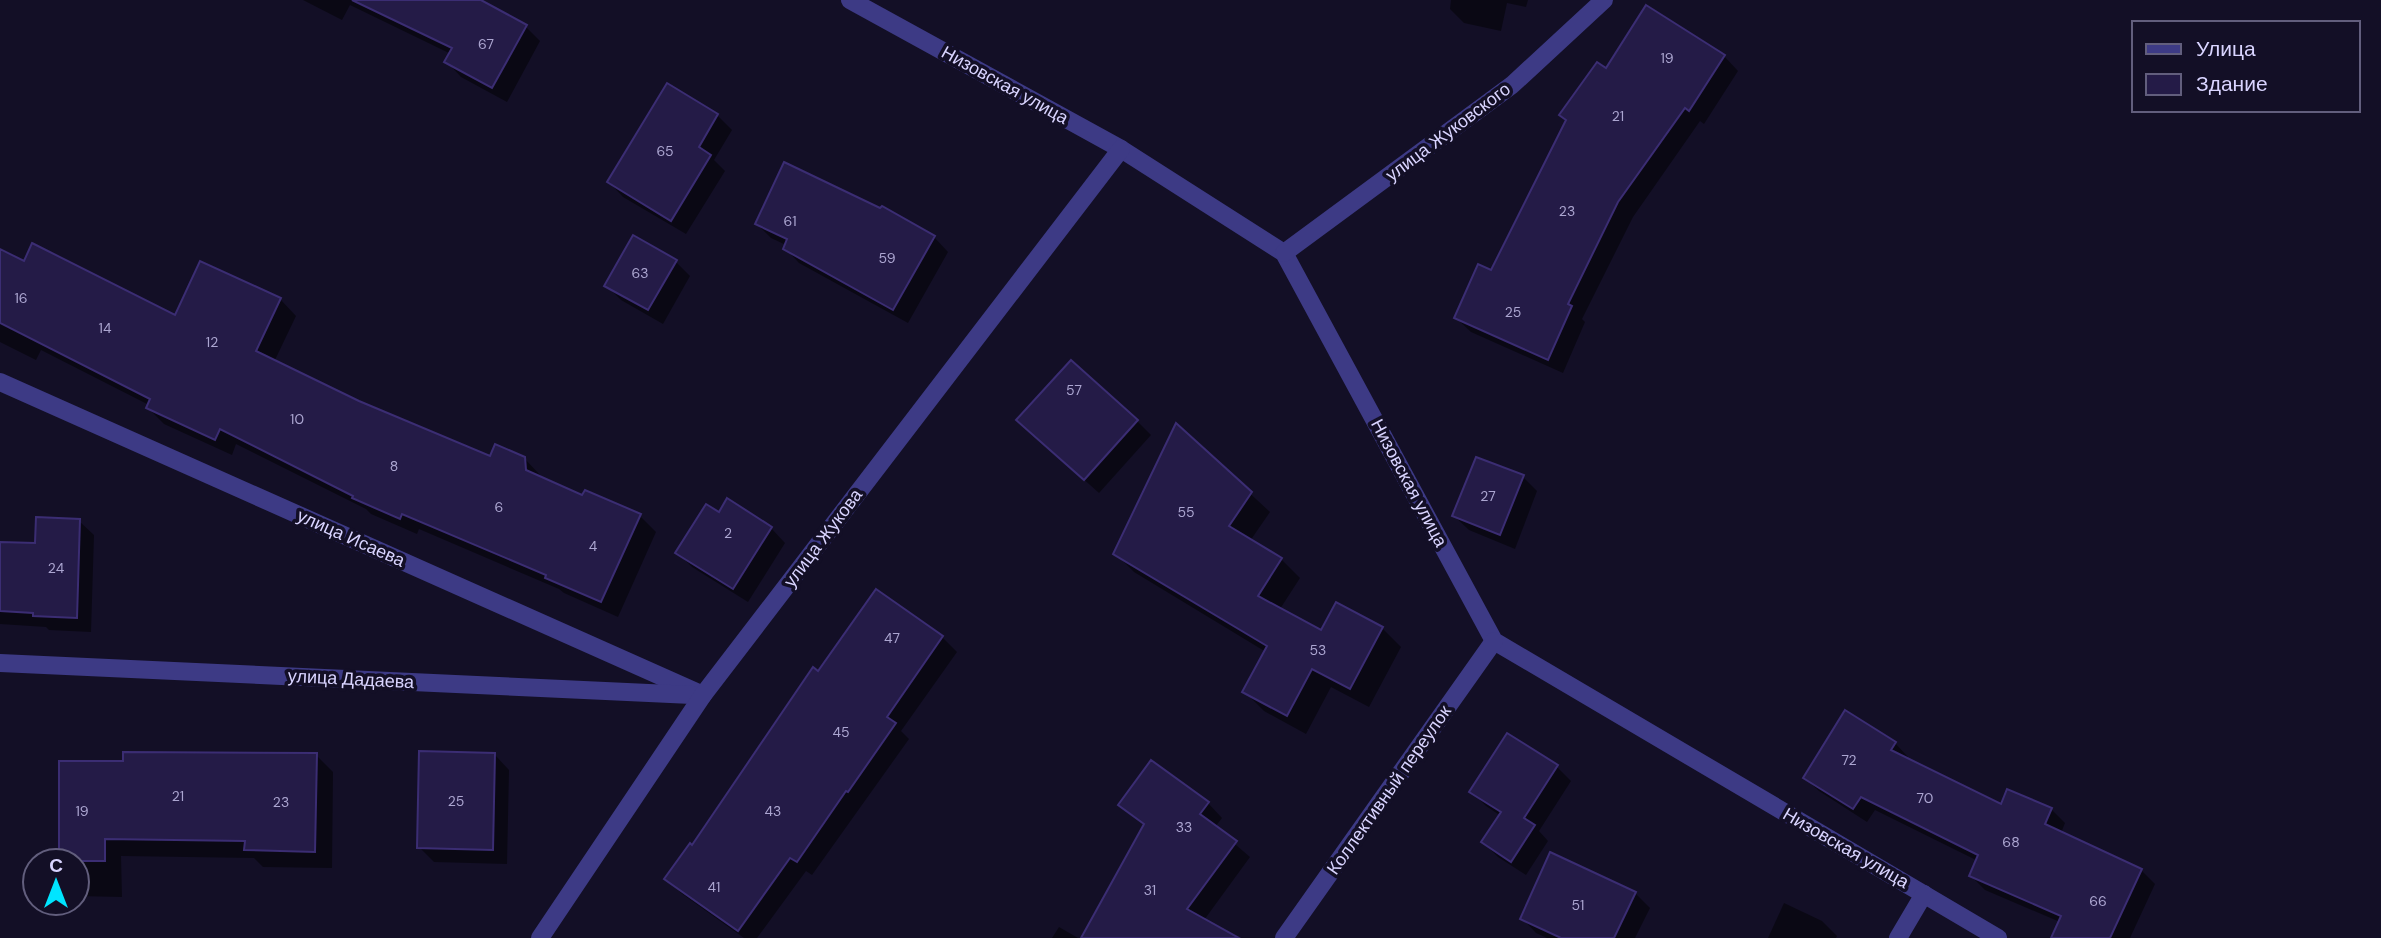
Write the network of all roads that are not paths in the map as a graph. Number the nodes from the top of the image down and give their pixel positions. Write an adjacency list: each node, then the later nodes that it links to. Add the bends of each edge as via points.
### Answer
1 (850, 0): 3 (street, Низовская улица)
2 (1604, 0): 4 (street, улица Жуковского, via 1512,85)
3 (1121, 149): 4 (street, Низовская улица); 8 (street, улица Жукова)
4 (1284, 253): 6 (street, Низовская улица)
5 (0, 382): 8 (street, улица Исаева)
6 (1494, 642): 9 (street, Низовская улица); 11 (street, Коллективный переулок)
7 (0, 663): 8 (street, улица Дадаева)
8 (703, 695): 10 (street, улица Жукова)
9 (1924, 894): 12 (street); 13 (street, Низовская улица)
10 (540, 938)
11 (1284, 938)
12 (1898, 938)
13 (1998, 938)

